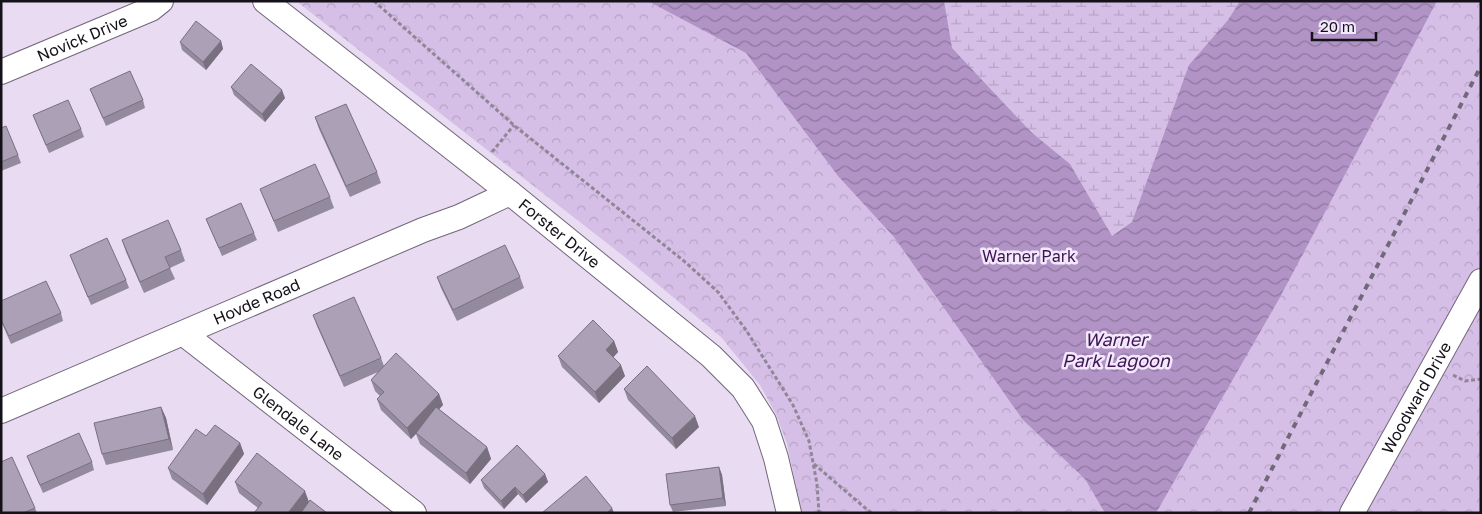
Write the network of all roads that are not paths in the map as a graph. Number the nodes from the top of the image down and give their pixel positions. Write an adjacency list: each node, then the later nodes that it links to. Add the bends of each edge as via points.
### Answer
1 (161, 1): 3 (street, Novick Drive, via 151,9)
2 (265, 1): 4 (street, Forster Drive)
3 (1, 72)
4 (510, 192): 6 (street, Hovde Road, via 459,217); 9 (street, Forster Drive, via 711,356 743,388 764,421)
5 (1481, 281): 10 (street, Woodward Drive)
6 (184, 334): 7 (street, Hovde Road); 8 (street, Glendale Lane)
7 (1, 411)
8 (414, 513)
9 (789, 513)
10 (1352, 513)

